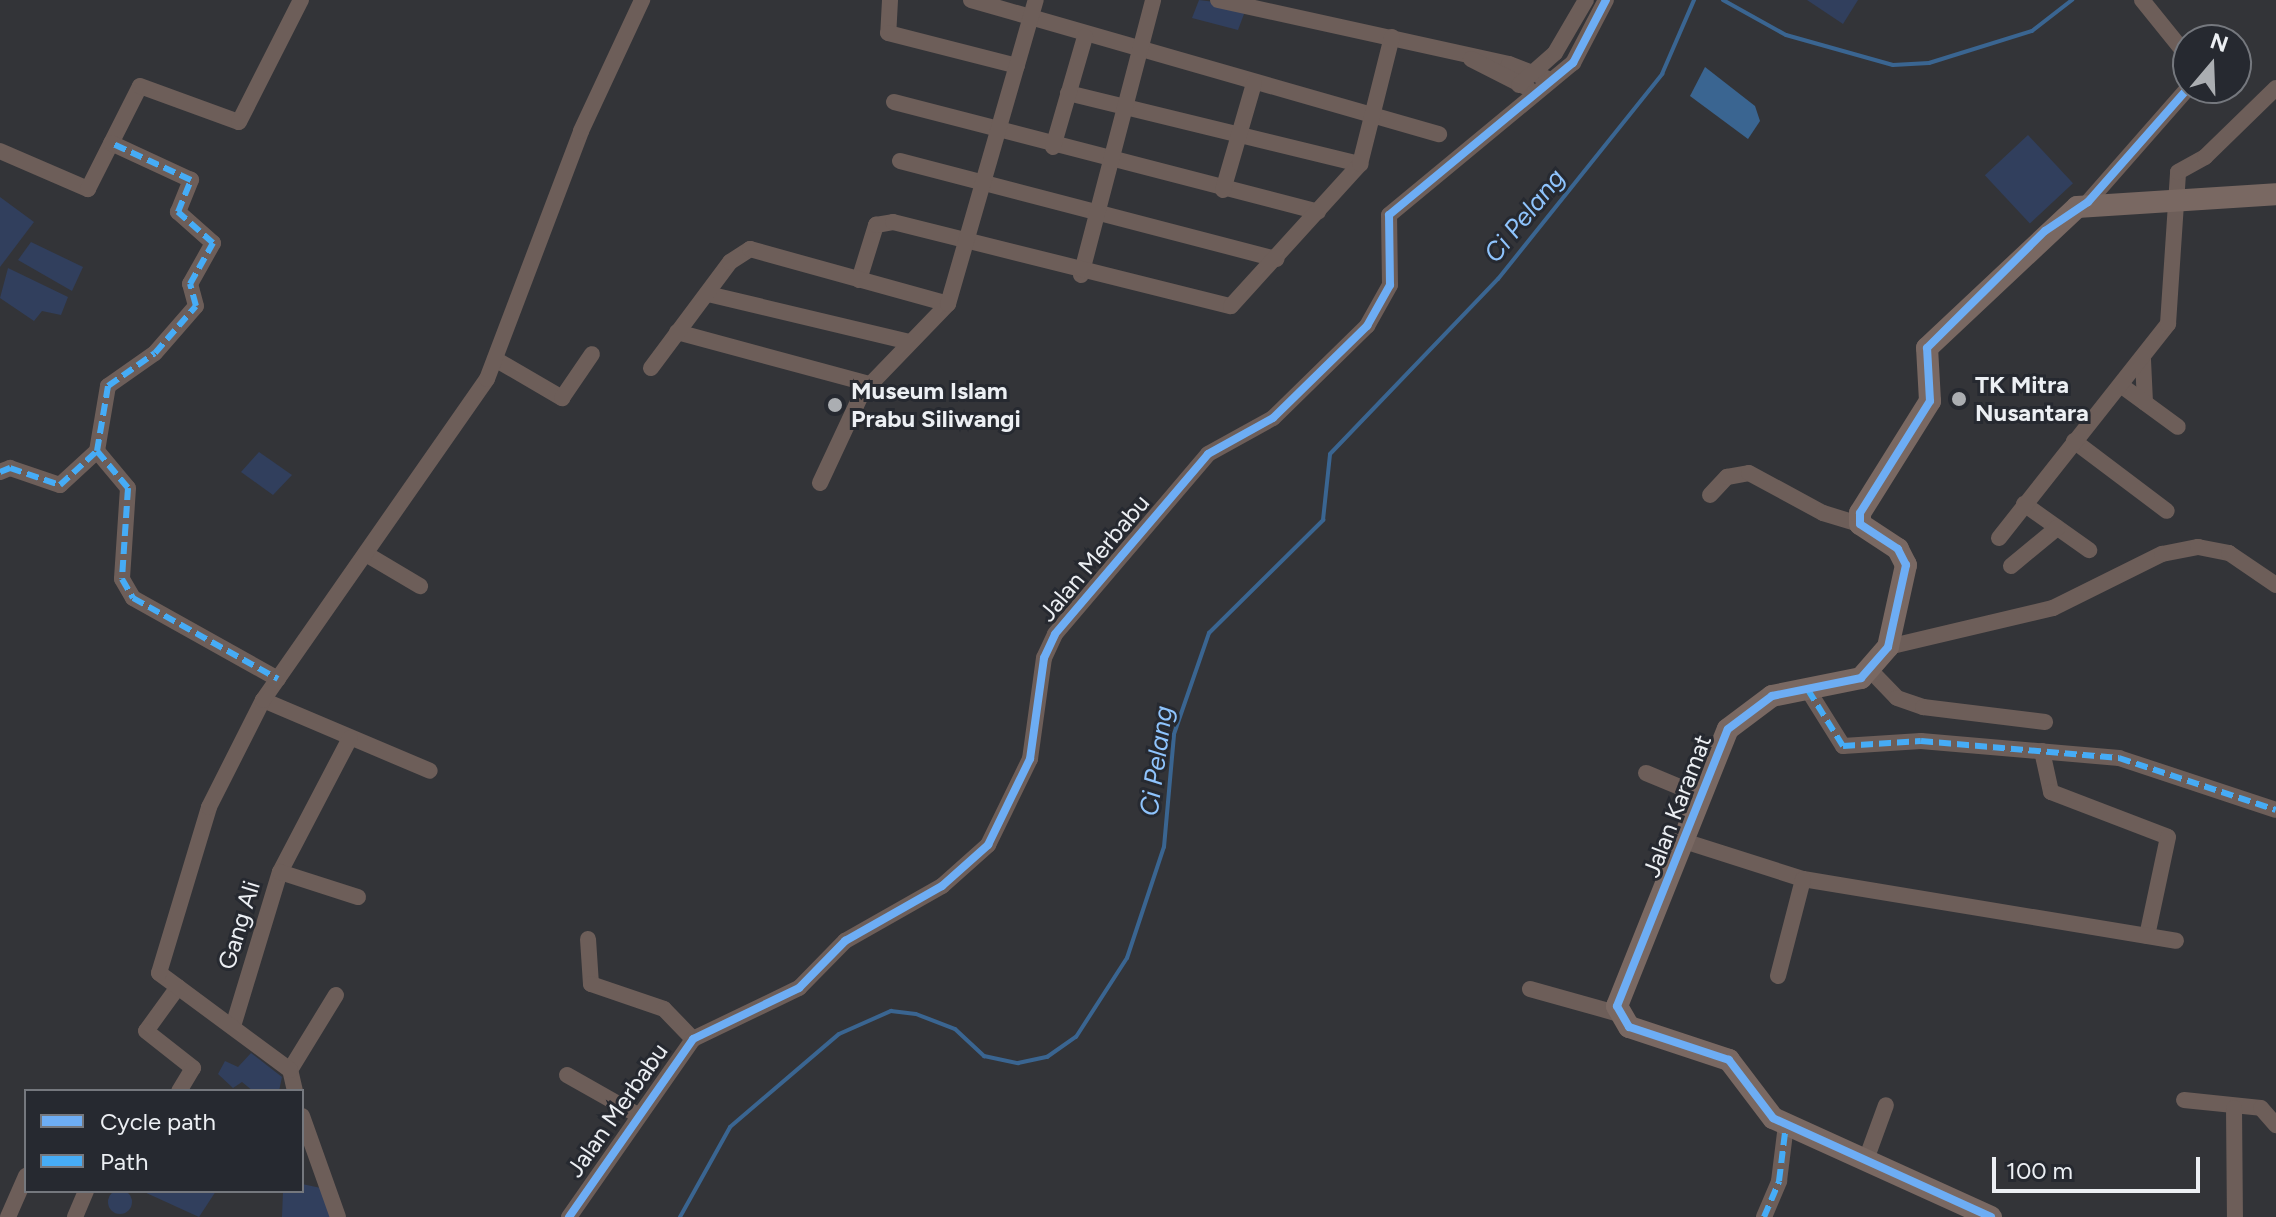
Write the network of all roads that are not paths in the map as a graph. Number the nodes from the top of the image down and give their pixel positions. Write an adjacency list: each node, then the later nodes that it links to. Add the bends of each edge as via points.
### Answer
1 (301, 0): 32 (street, via 241,121 146,84 136,89)
2 (642, 0): 54 (street, via 581,131)
3 (890, 0): 17 (street, via 888,33)
4 (971, 0): 11 (street)
5 (1036, 0): 11 (street)
6 (1153, 0): 15 (street)
7 (1218, 0): 13 (street)
8 (1586, 0): 18 (street, via 1572,31)
9 (1606, 0): 19 (street, Jalan Merbabu, via 1585,47)
10 (2142, 0): 14 (street)
11 (1032, 17): 12 (street); 17 (street)
12 (1085, 37): 15 (street); 24 (street)
13 (1392, 37): 16 (street); 28 (street)
14 (2172, 37)
15 (1140, 53): 20 (street); 27 (street)
16 (1468, 57): 18 (street); 21 (street)
17 (1017, 66): 29 (street)
18 (1534, 73): 19 (street); 21 (street)
19 (1551, 80): 23 (street, Jalan Merbabu)
20 (1254, 83): 28 (street); 31 (street)
21 (1519, 85): 23 (street)
22 (2276, 88): 42 (street, via 2205,157 2178,172)
23 (1537, 91): 101 (street, Jalan Merbabu, via 1393,210 1386,228 1390,285 1367,326 1273,418 1208,454 1055,634 1044,658 1030,759 988,845 942,886 845,941 799,988)
24 (1068, 93): 27 (street); 33 (street)
25 (894, 102): 29 (street)
26 (2174, 104): 41 (street)
27 (1125, 108): 31 (street); 36 (street)
28 (1374, 114): 30 (street); 37 (street)
29 (998, 133): 33 (street); 38 (street)
30 (1439, 134)
31 (1239, 135): 37 (street); 39 (street)
32 (111, 143): 34 (street, via 88,189); 62 (street, via 190,179 178,212 213,245 190,284 191,313 155,353 107,388)
33 (1053, 147): 36 (street)
34 (0, 151)
35 (900, 161): 38 (street)
36 (1111, 161): 39 (street); 44 (street)
37 (1360, 164): 43 (street)
38 (984, 184): 44 (street); 45 (street)
39 (1223, 190): 43 (street)
40 (2276, 194): 42 (street)
41 (2088, 202): 42 (street); 68 (street, via 2045,231 1927,348 1933,395 1863,503)
42 (2175, 203): 55 (street, via 2173,311)
43 (1318, 212): 46 (street)
44 (1096, 218): 46 (street); 47 (street)
45 (968, 243): 47 (street); 48 (street, via 881,221); 50 (street)
46 (1276, 259): 47 (street, via 1225,308)
47 (1081, 275)
48 (859, 280): 49 (street, via 750,249); 50 (street)
49 (708, 294): 51 (street); 52 (street)
50 (948, 304): 52 (street)
51 (677, 332): 56 (street); 57 (street)
52 (906, 341): 57 (street)
53 (592, 354): 54 (street, via 562,398)
54 (495, 359): 72 (street)
55 (2143, 360): 58 (street); 59 (street)
56 (651, 368)
57 (870, 384): 64 (street, via 844,423)
58 (2122, 386): 59 (street); 61 (street)
59 (2145, 403): 60 (street)
60 (2178, 427)
61 (2074, 441): 66 (street); 67 (street)
62 (97, 451): 63 (street, via 57,487 10,468); 78 (street, via 128,488 122,572 128,592)
63 (0, 472)
64 (820, 483)
65 (1710, 495): 68 (street, via 1727,477 1749,473 1823,513)
66 (2024, 504): 69 (street); 70 (street)
67 (2167, 511)
68 (1860, 524): 76 (street, via 1898,549 1906,565)
69 (2057, 528): 71 (street); 73 (street)
70 (1999, 538)
71 (2089, 550)
72 (366, 554): 75 (street); 78 (street)
73 (2011, 566)
74 (2276, 585): 76 (street, via 2229,553 2198,547 2162,554 2053,608 1932,642)
75 (420, 586)
76 (1888, 647): 77 (street)
77 (1871, 671): 79 (street, Jalan Karamat, via 1846,685); 81 (street, via 1897,698 1923,707)
78 (278, 679): 80 (street)
79 (1808, 690): 83 (street, via 1843,746 1921,741); 86 (street, Jalan Karamat, via 1772,696 1736,719)
80 (263, 700): 82 (street); 96 (street, via 215,790 160,962 161,976)
81 (2045, 722)
82 (350, 738): 84 (street); 89 (street)
83 (2042, 751): 87 (street, via 2119,758); 92 (street, via 2051,792 2168,837)
84 (430, 771)
85 (1646, 773): 86 (street)
86 (1699, 795): 88 (street, Jalan Karamat)
87 (2276, 810)
88 (1687, 842): 90 (street); 99 (street, Jalan Karamat)
89 (280, 872): 91 (street, Gang Ali); 100 (street, Gang Ali)
90 (1803, 879): 92 (street); 95 (street)
91 (358, 897)
92 (2147, 936): 94 (street)
93 (588, 939): 101 (street, via 591,984 664,1009)
94 (2176, 941)
95 (1778, 976)
96 (178, 987): 100 (street); 104 (street, via 146,1031 193,1068)
97 (1530, 989): 99 (street)
98 (336, 995): 102 (street)
99 (1616, 1013): 111 (street, via 1629,1027 1729,1060)
100 (234, 1023): 102 (street)
101 (693, 1039): 109 (street, Jalan Merbabu)
102 (290, 1070): 105 (street)
103 (567, 1075): 109 (street)
104 (180, 1089)
105 (295, 1089)
106 (2184, 1100): 108 (street)
107 (1886, 1105): 113 (street)
108 (2234, 1108): 112 (street, via 2265,1109); 122 (street)
109 (636, 1114): 119 (street, Jalan Merbabu)
110 (304, 1122): 118 (street)
111 (1786, 1125): 113 (street); 120 (street, via 1779,1181)
112 (2276, 1125)
113 (1867, 1157): 121 (street)
114 (24, 1181): 116 (street)
115 (85, 1193): 117 (street)
116 (8, 1217)
117 (75, 1217)
118 (338, 1217)
119 (569, 1217)
120 (1764, 1217)
121 (1991, 1217)
122 (2235, 1217)

